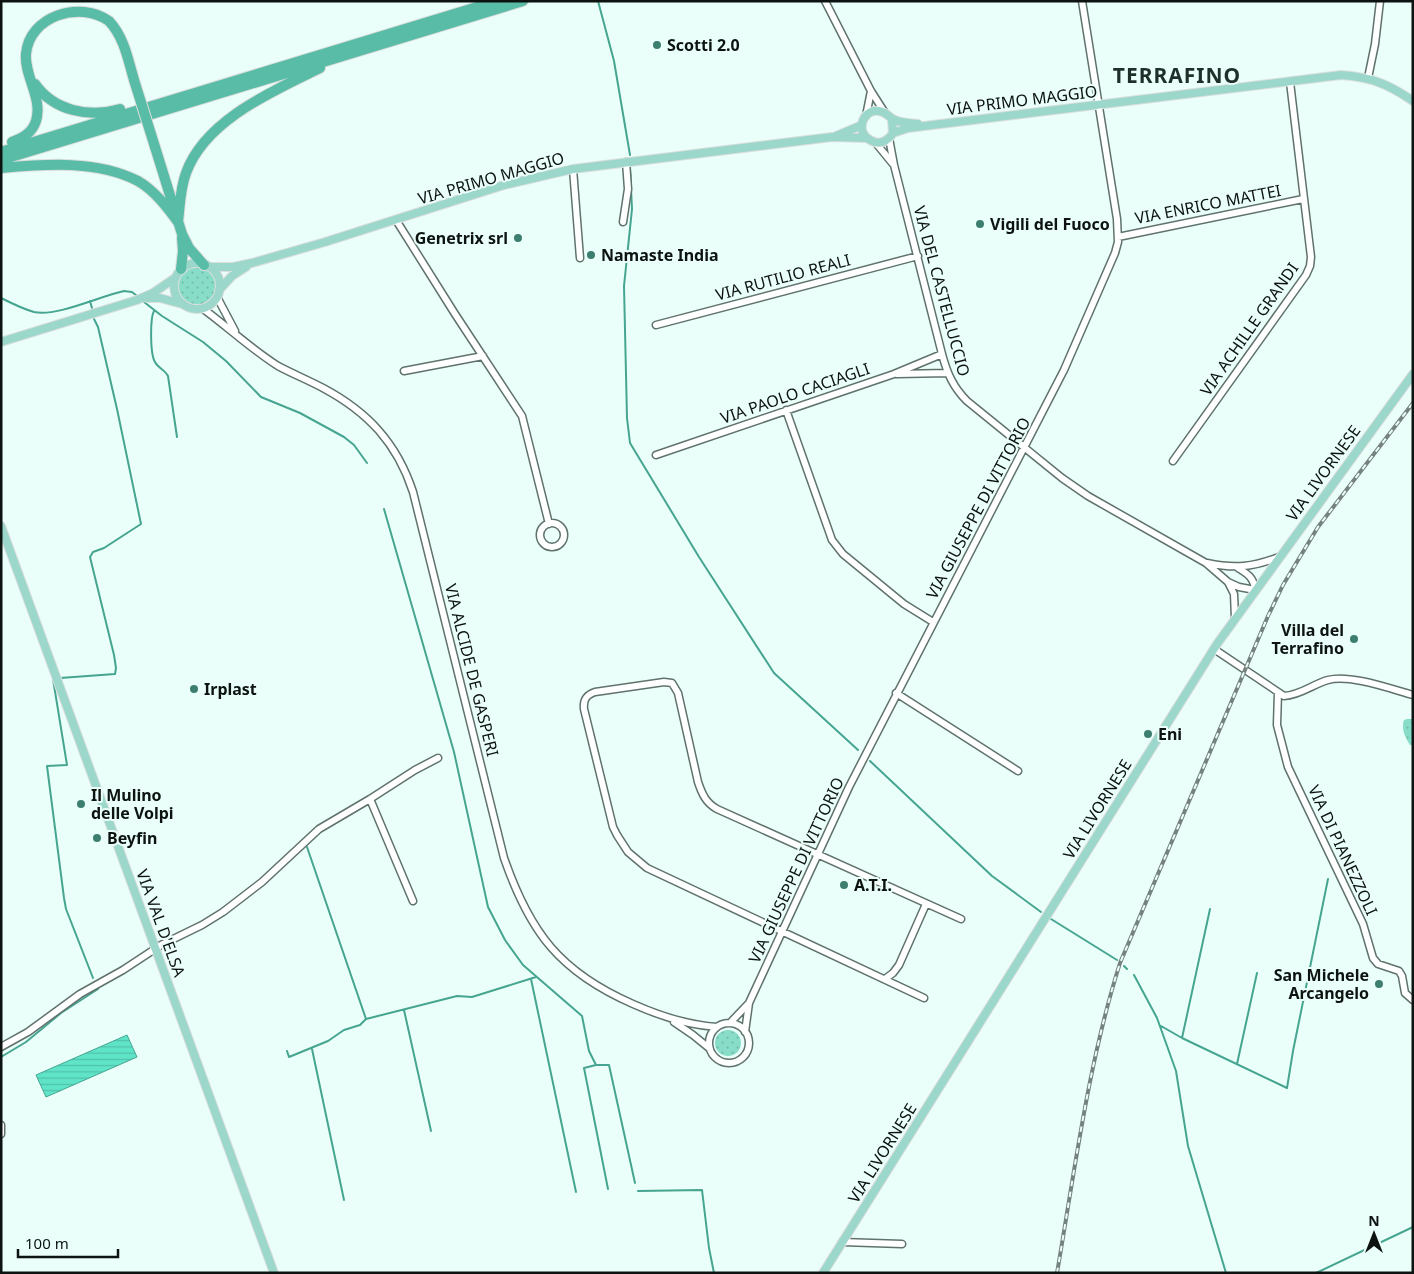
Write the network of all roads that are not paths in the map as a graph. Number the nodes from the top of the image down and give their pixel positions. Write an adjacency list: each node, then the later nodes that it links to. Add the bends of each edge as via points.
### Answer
1 (497, 1): 7 (highway)
2 (523, 1): 6 (highway)
3 (825, 1): 11 (street)
4 (1082, 1): 13 (street, VIA GIUSEPPE DI VITTORIO)
5 (1380, 1): 8 (street)
6 (351, 54): 25 (highway); 32 (highway, via 282,86 237,112 211,134 186,171)
7 (264, 72): 9 (highway, via 244,74 112,112 90,113 74,111 53,102); 24 (highway)
8 (1368, 78): 10 (main road, VIA PRIMO MAGGIO, via 1341,75); 12 (main road, VIA PRIMO MAGGIO)
9 (31, 80): 23 (highway, via 38,106 32,130 23,138); 32 (highway, bridge, via 26,55 30,38 41,22 49,16 79,8 105,18 124,45)
10 (1290, 82): 13 (main road, VIA PRIMO MAGGIO); 30 (street, VIA ACHILLE GRANDI)
11 (871, 91): 14 (street); 15 (street)
12 (1413, 101)
13 (1097, 105): 18 (main road, VIA PRIMO MAGGIO); 35 (street, VIA GIUSEPPE DI VITTORIO)
14 (886, 113): 15 (main road, via 875,111); 16 (main road)
15 (866, 116): 17 (main road)
16 (892, 120): 18 (main road, VIA PRIMO MAGGIO); 19 (main road)
17 (862, 125): 20 (main road, VIA PRIMO MAGGIO); 21 (main road)
18 (927, 126): 19 (main road, VIA PRIMO MAGGIO, via 908,128)
19 (891, 135): 22 (main road, VIA PRIMO MAGGIO, via 885,141); 27 (street, VIA DEL CASTELLUCCIO)
20 (832, 137): 21 (main road, VIA PRIMO MAGGIO); 26 (main road, VIA PRIMO MAGGIO)
21 (866, 138): 22 (main road, VIA PRIMO MAGGIO)
22 (875, 142): 27 (street)
23 (1, 146)
24 (1, 152)
25 (1, 160)
26 (626, 162): 29 (main road, VIA PRIMO MAGGIO); 33 (street, via 627,198)
27 (894, 165): 36 (street, VIA DEL CASTELLUCCIO)
28 (1, 168): 32 (highway, via 47,165 107,170 138,182 159,198)
29 (573, 169): 31 (main road, VIA PRIMO MAGGIO, via 504,185); 37 (street)
30 (1303, 199): 35 (street, VIA ENRICO MATTEI); 58 (street, VIA ACHILLE GRANDI, via 1311,257 1308,271)
31 (396, 220): 38 (main road, VIA PRIMO MAGGIO); 50 (street)
32 (178, 222): 34 (highway)
33 (623, 222)
34 (182, 234): 39 (highway, via 189,248); 40 (highway)
35 (1118, 236): 56 (street, VIA GIUSEPPE DI VITTORIO, via 1115,253 1093,306)
36 (918, 256): 46 (street, VIA RUTILIO REALI); 49 (street, VIA DEL CASTELLUCCIO)
37 (580, 258)
38 (252, 263): 39 (main road, VIA PRIMO MAGGIO, via 233,267); 42 (main road, VIA PRIMO MAGGIO, via 232,276)
39 (207, 266): 40 (main road, via 192,264); 42 (main road, via 218,277)
40 (181, 269): 41 (main road)
41 (175, 278): 43 (main road); 44 (main road, via 174,292)
42 (218, 293): 45 (main road, via 211,304); 47 (street, VIA ALCIDE DE GASPERI)
43 (138, 300): 44 (main road, via 160,298); 48 (main road)
44 (182, 304): 45 (main road)
45 (202, 308): 47 (street, VIA ALCIDE DE GASPERI)
46 (656, 325)
47 (237, 334): 85 (street, VIA ALCIDE DE GASPERI, via 280,366 356,407 382,432 393,448 413,492 499,840 522,906 540,934 575,971 613,996)
48 (1, 342)
49 (942, 354): 52 (street, VIA DEL CASTELLUCCIO); 53 (street, VIA PAOLO CACIAGLI)
50 (483, 356): 51 (street); 59 (street, via 522,416)
51 (404, 371)
52 (948, 373): 53 (street); 56 (street, VIA DEL CASTELLUCCIO, via 960,394)
53 (894, 374): 55 (street, VIA PAOLO CACIAGLI)
54 (1413, 374): 61 (main road, VIA LIVORNESE)
55 (786, 410): 57 (street, VIA PAOLO CACIAGLI); 67 (street, via 832,540 843,554 904,604)
56 (1026, 447): 62 (street, VIA DEL CASTELLUCCIO, via 1088,496); 67 (street, VIA GIUSEPPE DI VITTORIO)
57 (656, 455)
58 (1173, 461)
59 (549, 524)
60 (1, 526): 80 (main road, VIA VAL D'ELSA)
61 (1279, 557): 63 (street, VIA DEL CASTELLUCCIO); 65 (main road, VIA LIVORNESE)
62 (1206, 563): 63 (street, VIA DEL CASTELLUCCIO); 64 (street, VIA DEL CASTELLUCCIO)
63 (1238, 568): 65 (street, via 1250,575)
64 (1228, 582): 65 (street, VIA DEL CASTELLUCCIO); 66 (street, via 1234,594)
65 (1255, 590): 66 (main road, VIA LIVORNESE)
66 (1235, 618): 68 (main road, VIA LIVORNESE)
67 (933, 622): 70 (street, VIA GIUSEPPE DI VITTORIO)
68 (1214, 649): 69 (street); 93 (main road, VIA LIVORNESE)
69 (1278, 692): 71 (street, via 1291,696 1334,679 1371,684); 83 (street, VIA DI PIANEZZOLI, via 1277,725 1288,767 1363,924 1373,958 1378,964 1399,970 1405,993)
70 (896, 693): 73 (street); 75 (street, VIA GIUSEPPE DI VITTORIO)
71 (1413, 696)
72 (438, 758): 74 (street)
73 (1018, 771)
74 (370, 799): 76 (street); 80 (street, via 319,829 268,877 223,912)
75 (816, 855): 77 (street); 79 (street, VIA GIUSEPPE DI VITTORIO); 79 (street, via 709,804 698,782 677,689 672,682 595,692 586,696 584,709 612,822 628,852 647,868)
76 (413, 901)
77 (926, 904): 78 (street); 81 (street, via 896,971)
78 (961, 919)
79 (783, 932): 81 (street); 84 (street, VIA GIUSEPPE DI VITTORIO)
80 (156, 948): 89 (street); 95 (main road, VIA VAL D'ELSA)
81 (885, 979): 82 (street)
82 (924, 998)
83 (1413, 1000)
84 (749, 1003): 86 (street, VIA GIUSEPPE DI VITTORIO); 88 (street, VIA GIUSEPPE DI VITTORIO)
85 (669, 1019): 87 (street, VIA ALCIDE DE GASPERI); 90 (street, VIA ALCIDE DE GASPERI)
86 (730, 1023): 87 (street); 88 (street)
87 (717, 1027): 90 (street, via 710,1035)
88 (745, 1032): 90 (street, via 747,1050 735,1062 717,1060)
89 (1, 1047)
90 (709, 1048)
91 (1, 1125): 92 (street)
92 (1, 1134)
93 (842, 1242): 94 (street); 96 (main road, VIA LIVORNESE)
94 (902, 1244)
95 (274, 1273)
96 (823, 1273)

